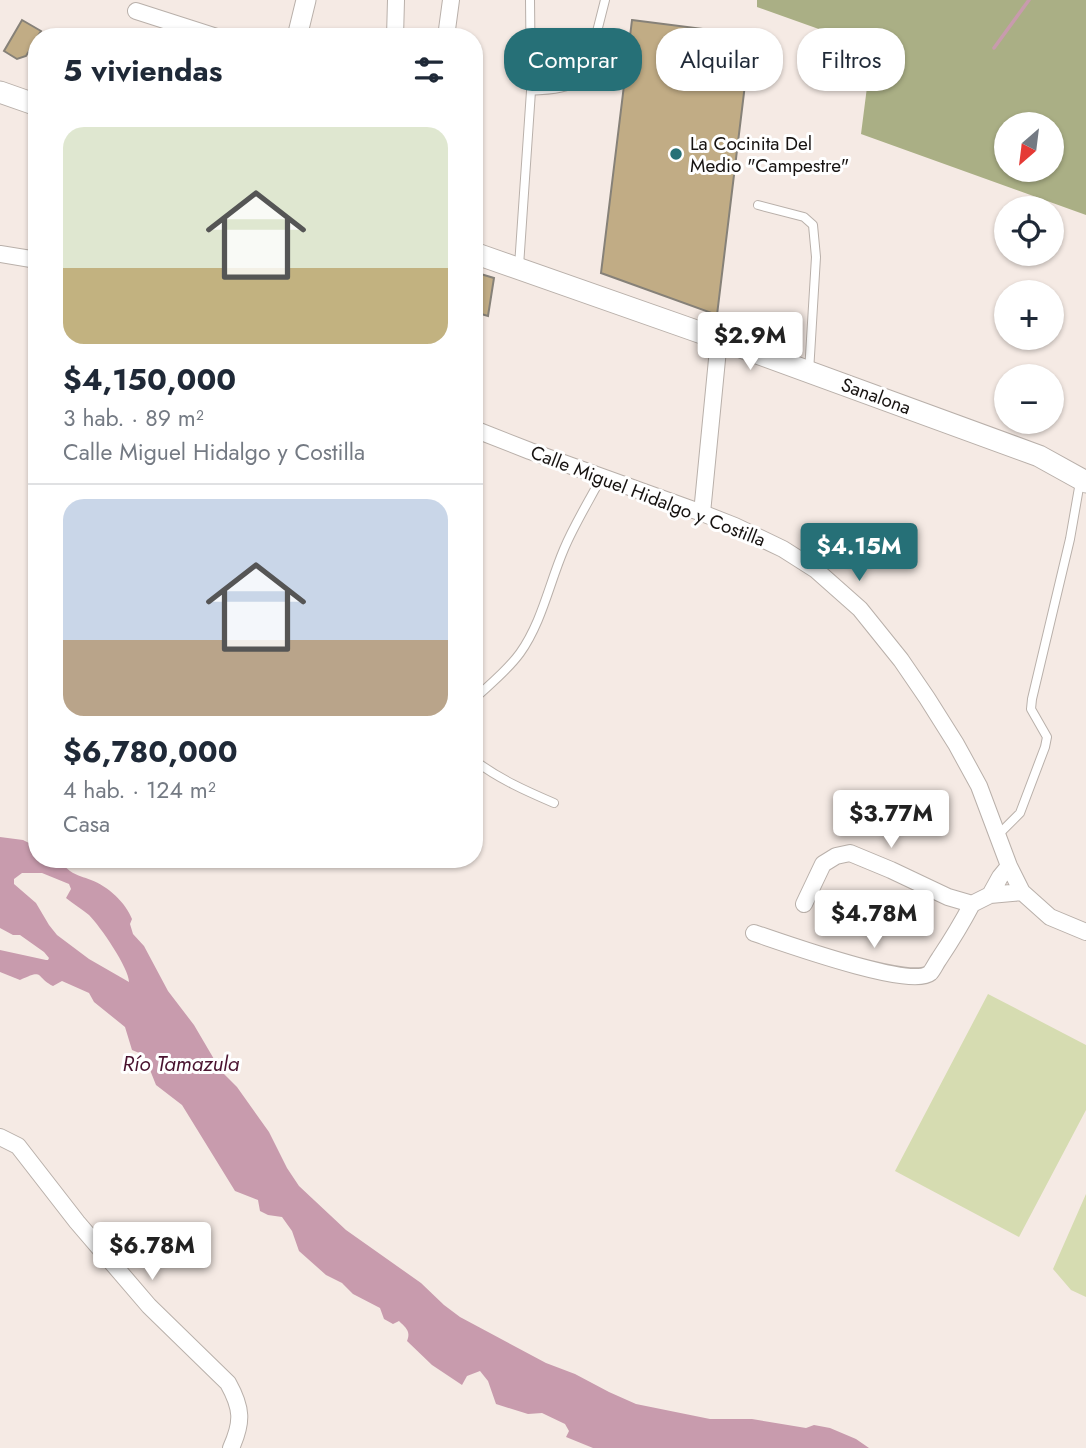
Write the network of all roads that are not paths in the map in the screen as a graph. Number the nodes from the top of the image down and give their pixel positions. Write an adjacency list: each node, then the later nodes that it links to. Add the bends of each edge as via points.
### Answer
1 (306, 0): 8 (street)
2 (396, 0): 9 (street)
3 (451, 0): 10 (street)
4 (530, 0): 11 (lane)
5 (605, 0): 12 (lane)
6 (136, 11): 7 (street)
7 (189, 28)
8 (300, 28)
9 (395, 28)
10 (447, 28)
11 (530, 28)
12 (598, 28)
13 (531, 91): 20 (lane)
14 (0, 92): 15 (main road)
15 (28, 101)
16 (758, 205): 22 (lane, via 804,217 813,225 816,257)
17 (0, 254): 19 (street)
18 (483, 256): 20 (main road, Sanalona)
19 (28, 259)
20 (519, 269): 21 (main road, Sanalona)
21 (719, 339): 22 (main road, Sanalona); 26 (street)
22 (809, 372): 24 (main road, Sanalona)
23 (483, 432): 25 (street, Calle Miguel Hidalgo y Costilla)
24 (1084, 475): 30 (lane, via 1032,699 1031,709 1047,737 1045,747 1020,813)
25 (601, 478): 26 (street, Calle Miguel Hidalgo y Costilla); 27 (lane, via 564,548 531,634 508,668)
26 (702, 513): 30 (street, Calle Miguel Hidalgo y Costilla, via 783,549 816,570 860,609 928,698 979,786)
27 (483, 691)
28 (483, 767): 29 (lane)
29 (554, 803)
30 (998, 835): 31 (street, Calle Miguel Hidalgo y Costilla)
31 (1009, 866): 32 (street, Calle Miguel Hidalgo y Costilla); 33 (street)
32 (1022, 892): 33 (street); 36 (street, Calle Miguel Hidalgo y Costilla, via 1050,917)
33 (990, 895): 35 (street)
34 (804, 904): 35 (street, via 823,864 850,853)
35 (972, 904): 37 (street, via 930,972 921,977 860,966)
36 (1086, 932)
37 (754, 933)
38 (0, 1137): 39 (street, via 18,1146 149,1306 228,1383 239,1413 239,1431)
39 (231, 1448)

